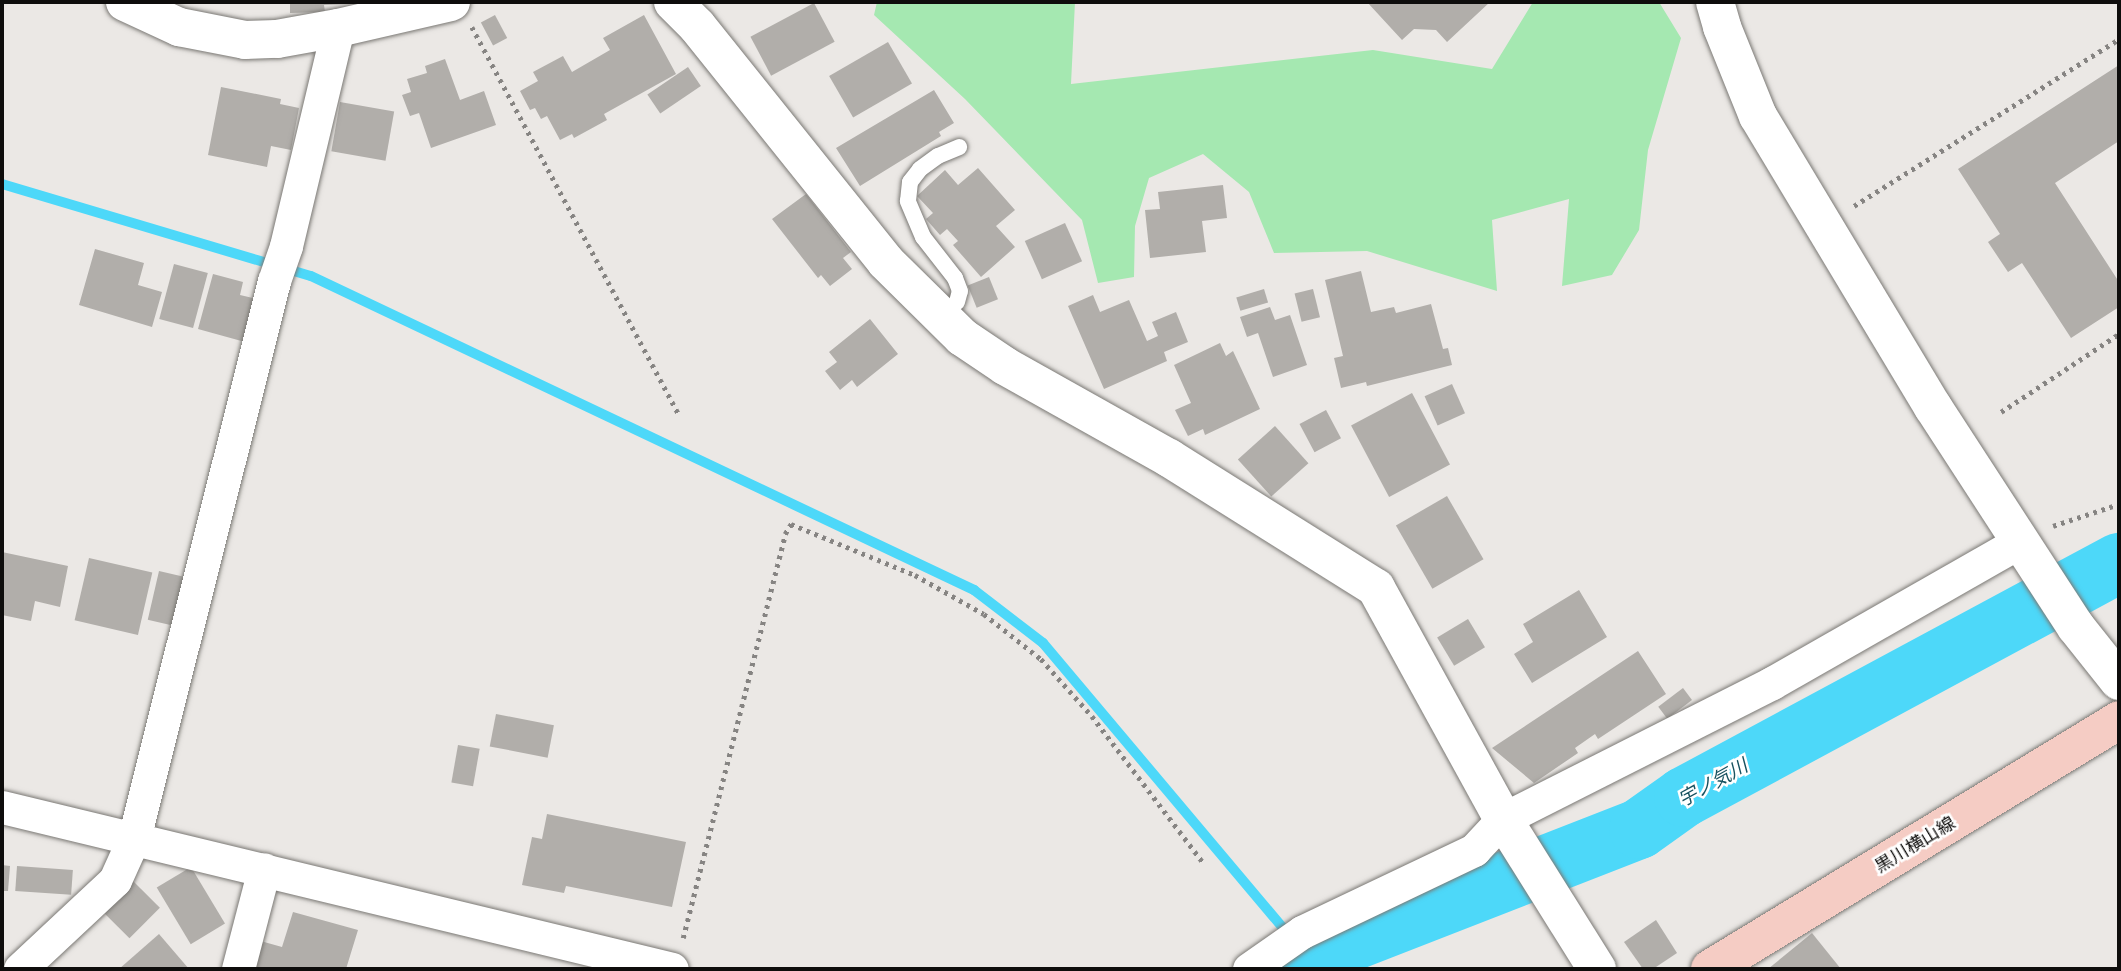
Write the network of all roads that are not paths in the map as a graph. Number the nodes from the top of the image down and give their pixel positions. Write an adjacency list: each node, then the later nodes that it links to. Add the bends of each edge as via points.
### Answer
1 (125, 2): 5 (street, via 179,27 244,40)
2 (673, 2): 12 (street, via 886,262 962,337 1169,458 1376,588)
3 (1715, 2): 8 (street, via 1758,116 1933,407)
4 (461, 14): 5 (street)
5 (338, 28): 13 (street)
6 (959, 147): 7 (lane, via 920,169 910,182 908,201 923,237 955,278 960,291)
7 (957, 302)
8 (2021, 541): 9 (street, via 2076,627); 12 (street)
9 (2119, 681)
10 (2119, 719): 20 (main road, 黒川横山線)
11 (2, 807): 13 (street)
12 (1513, 834): 18 (street, via 1293,938); 19 (street)
13 (134, 838): 14 (street); 16 (street, via 115,880)
14 (264, 869): 15 (street); 17 (street)
15 (677, 956)
16 (20, 969)
17 (238, 969)
18 (1249, 969)
19 (1597, 969)
20 (1710, 969)

